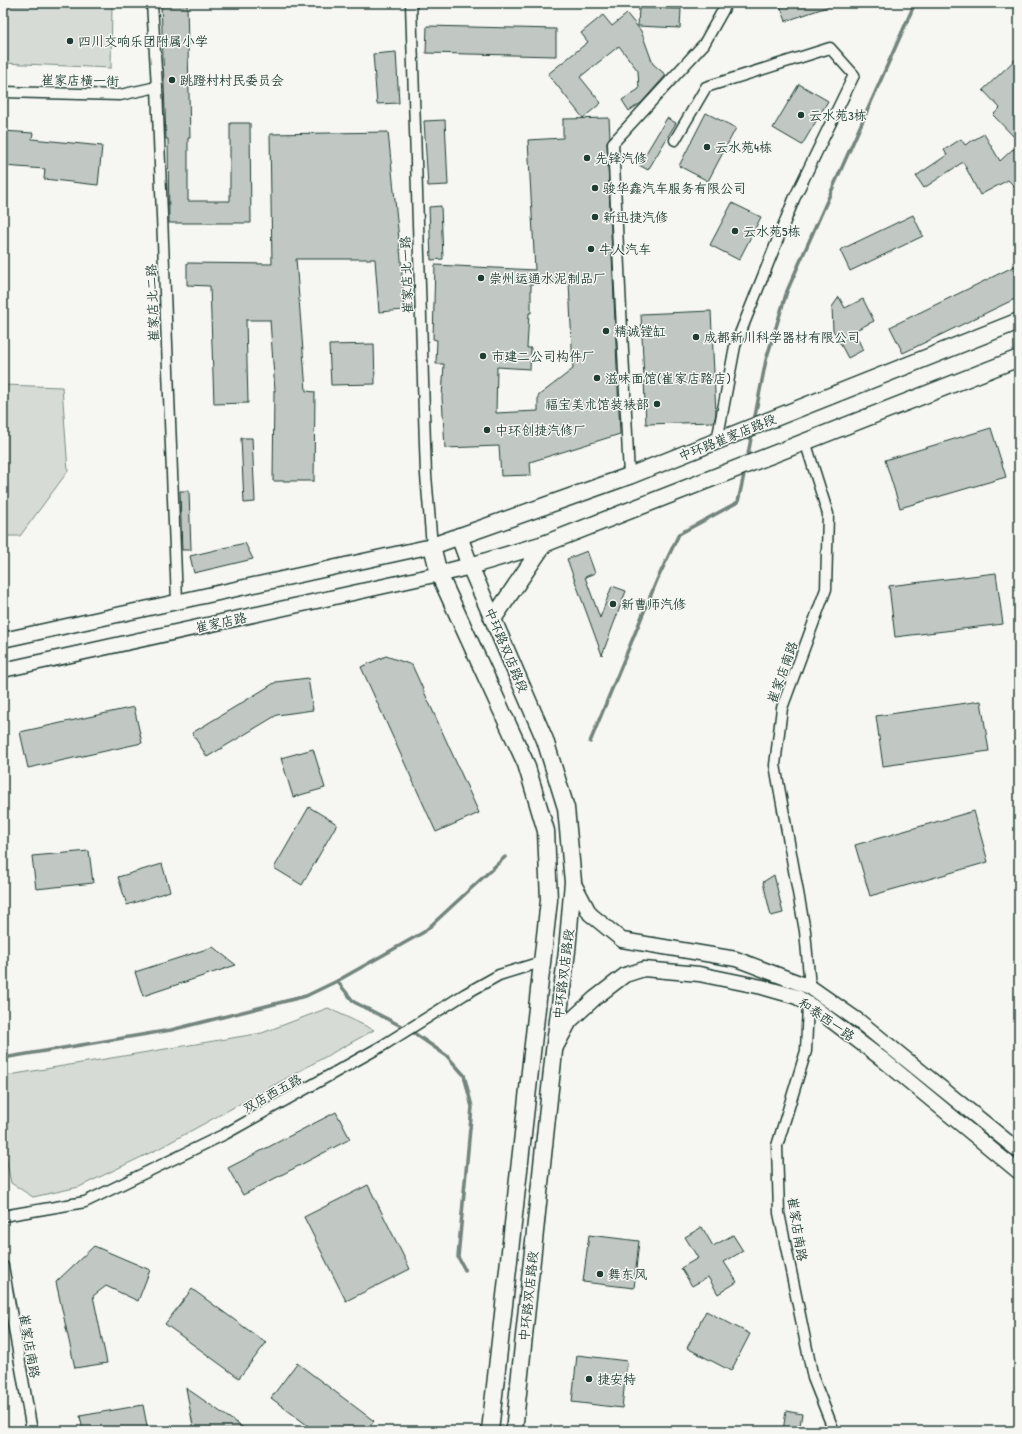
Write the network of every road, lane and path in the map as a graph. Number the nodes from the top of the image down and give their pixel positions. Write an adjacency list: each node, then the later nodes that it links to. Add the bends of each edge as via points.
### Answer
1 (152, 3): 4 (street, 崔家店北二路)
2 (411, 3): 14 (street, 崔家店北一路, via 426,475)
3 (727, 3): 11 (street, via 704,44 613,142)
4 (157, 87): 5 (street, 崔家店横一街, via 120,95); 17 (street, 崔家店北二路)
5 (3, 92)
6 (675, 140): 9 (street, via 706,87 830,48 854,75 794,199 735,346)
7 (1019, 321): 9 (main road, 中环路崔家店路段)
8 (1019, 358): 10 (main road)
9 (722, 439): 11 (main road, 中环路崔家店路段)
10 (805, 441): 13 (main road); 23 (street, 崔家店南路, via 828,514 826,589 782,708 774,765 805,931)
11 (629, 476): 12 (main road, 中环路崔家店路段)
12 (459, 536): 14 (main road, 中环路崔家店路段); 15 (main road, 中环路双店路段)
13 (544, 544): 15 (main road); 18 (main road)
14 (432, 546): 16 (main road, 中环路双店路段); 17 (street)
15 (470, 566): 16 (main road); 18 (main road, 中环路双店路段)
16 (439, 574): 20 (street, 崔家店路); 22 (main road, 中环路双店路段, via 526,764 546,831 549,900)
17 (176, 601): 19 (street)
18 (493, 619): 21 (main road, 中环路双店路段, via 545,740 566,808)
19 (3, 640)
20 (3, 670)
21 (573, 882): 23 (street, 和泰西一路, via 590,914 622,940 736,959); 25 (main road, 中环路双店路段)
22 (541, 962): 28 (street, 双店西五路, via 499,975 382,1046 225,1134 84,1202); 31 (main road, 中环路双店路段)
23 (810, 987): 26 (street, 和泰西一路, via 860,1022)
24 (808, 1004): 25 (street, 和泰西一路, via 797,997 762,987 699,974 644,969 625,975 595,998 570,1021); 27 (street, 和泰西一路, via 882,1059); 33 (street, 崔家店南路, via 806,1051 778,1146 779,1213 814,1378)
25 (554, 1051): 32 (main road, 中环路双店路段)
26 (1019, 1151)
27 (1019, 1172)
28 (3, 1216)
29 (3, 1266): 30 (street, 崔家店南路)
30 (32, 1431)
31 (490, 1431)
32 (514, 1431)
33 (834, 1431)

